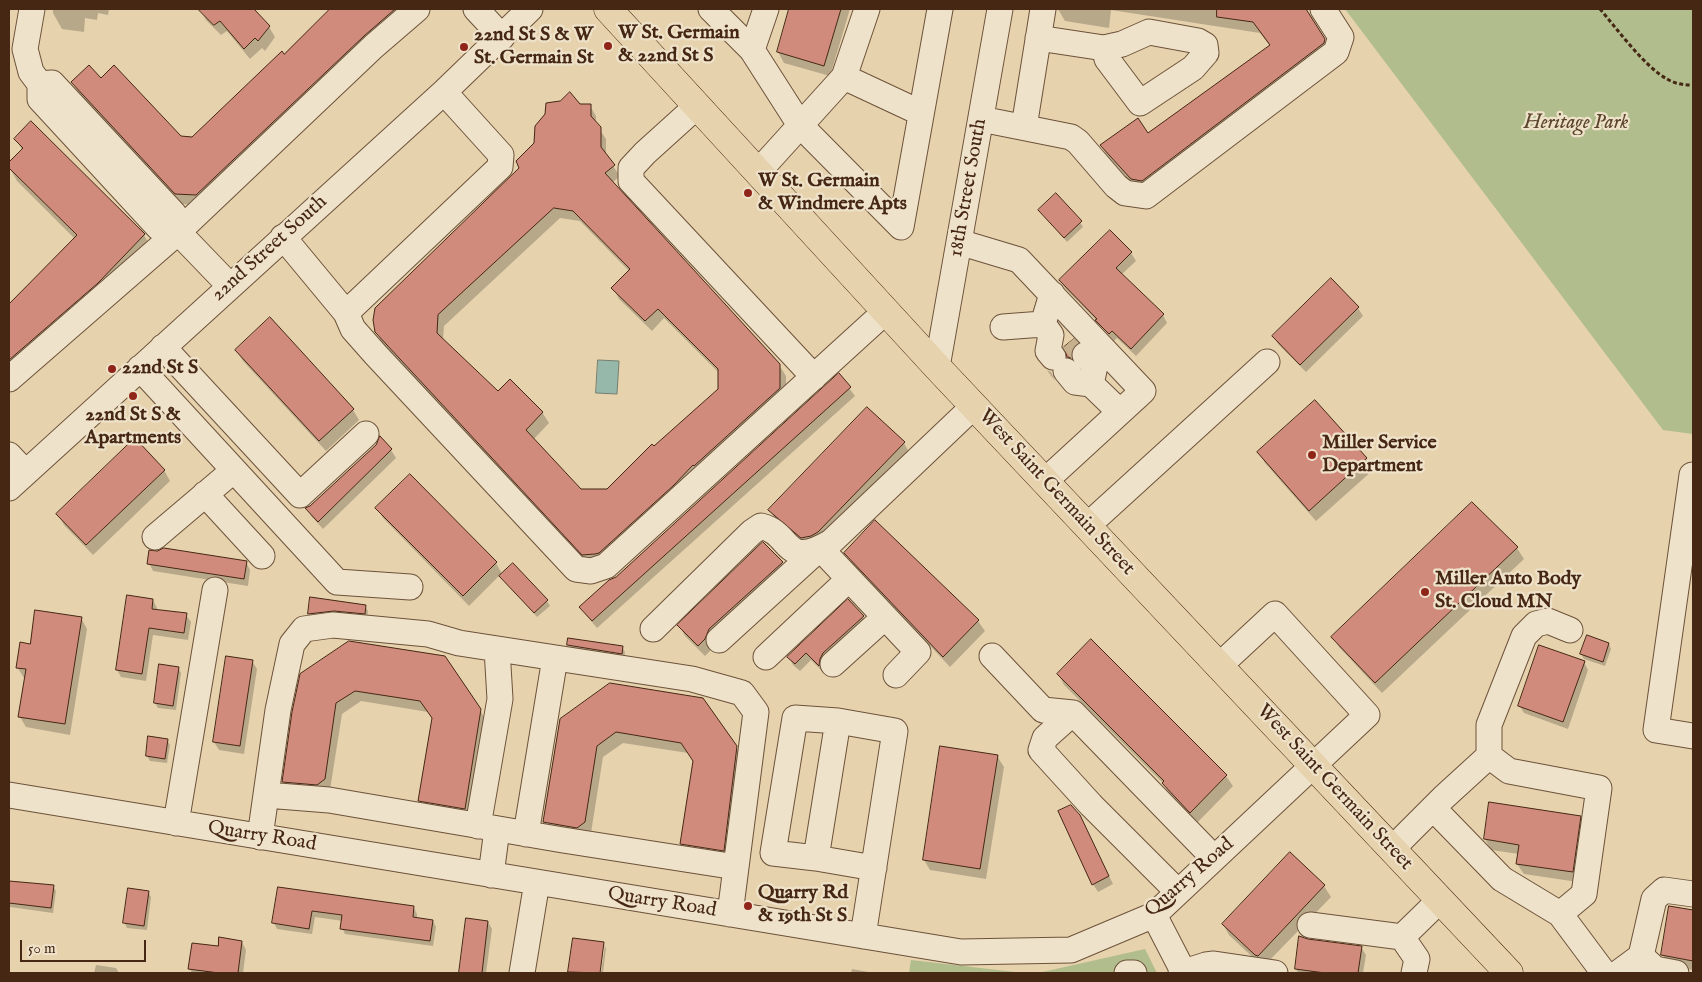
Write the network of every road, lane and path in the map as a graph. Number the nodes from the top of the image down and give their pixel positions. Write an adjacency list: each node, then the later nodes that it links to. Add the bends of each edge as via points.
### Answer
1 (32, 9): 27 (street, via 25,49 31,72 40,84 52,83 174,214)
2 (417, 9): 27 (street)
3 (476, 9): 14 (street)
4 (530, 9): 14 (street, 22nd Street South)
5 (608, 9): 21 (main road, West Saint Germain Street)
6 (766, 9): 17 (street)
7 (867, 9): 18 (street)
8 (940, 9): 22 (street)
9 (1000, 9): 23 (street, 18th Street South)
10 (1043, 9): 15 (street)
11 (1323, 9): 25 (street, via 1341,37 1336,52 1146,196 1126,193 1116,186 1071,138)
12 (1600, 9): 19 (path, via 1653,70 1668,80)
13 (715, 10): 17 (street)
14 (502, 37): 20 (street, 22nd Street South)
15 (1038, 38): 16 (street); 25 (street)
16 (1104, 48)
17 (752, 50): 24 (street)
18 (844, 77): 22 (street); 24 (street)
19 (1693, 85)
20 (444, 92): 28 (street, 22nd Street South); 33 (street, via 501,155 500,167)
21 (697, 106): 26 (main road, West Saint Germain Street); 40 (street, via 631,168 631,181)
22 (921, 113): 24 (street, via 901,227)
23 (981, 119): 25 (street); 29 (street, 18th Street South)
24 (800, 125): 26 (street)
25 (1024, 128)
26 (758, 172): 32 (main road, West Saint Germain Street)
27 (178, 232): 30 (street); 41 (street)
28 (283, 237): 30 (street, 22nd Street South); 33 (street)
29 (960, 242): 31 (street, via 1020,260); 39 (street, 18th Street South)
30 (230, 286): 35 (street, 22nd Street South)
31 (1052, 294): 36 (street); 43 (street, via 1143,391)
32 (886, 312): 39 (main road, West Saint Germain Street); 40 (street)
33 (346, 313): 40 (street, via 353,328 376,355 576,569 591,571 606,566)
34 (1003, 328): 36 (street)
35 (163, 346): 38 (street, 22nd Street South); 50 (street)
36 (1061, 347): 43 (street, via 1074,382 1091,384)
37 (1267, 362): 52 (street)
38 (140, 368): 45 (street); 46 (street, 22nd Street South)
39 (938, 368): 42 (main road, West Saint Germain Street)
40 (814, 377)
41 (9, 378)
42 (974, 406): 48 (main road, West Saint Germain Street); 54 (street)
43 (1120, 412): 48 (street)
44 (366, 434): 50 (street)
45 (234, 470): 49 (street); 51 (street)
46 (14, 472)
47 (1692, 475): 72 (street, via 1656,730)
48 (1045, 482): 52 (main road, West Saint Germain Street)
49 (205, 494): 53 (street); 55 (street)
50 (300, 495): 51 (street)
51 (277, 517): 57 (street, via 338,582)
52 (1087, 526): 68 (main road, West Saint Germain Street)
53 (155, 537)
54 (820, 548): 56 (street); 60 (street, via 801,553 761,526); 62 (street)
55 (262, 556)
56 (849, 579): 59 (street); 65 (street)
57 (410, 587)
58 (215, 590): 78 (street)
59 (885, 617): 67 (street); 69 (street, via 918,652)
60 (653, 629)
61 (1570, 630): 73 (street, via 1548,621 1536,624 1524,636 1489,725)
62 (719, 640)
63 (497, 649): 66 (street); 76 (street, via 428,634 333,625 304,629 292,644 278,710); 79 (street, via 500,699)
64 (992, 656): 70 (street, via 1043,710)
65 (766, 657)
66 (556, 658): 80 (street); 85 (street, via 692,679 742,693 756,712)
67 (833, 664)
68 (1219, 666): 74 (main road, West Saint Germain Street); 74 (street, Quarry Road, via 1275,614 1367,715)
69 (896, 675)
70 (1073, 712): 84 (street); 89 (street, via 1045,738 1042,750 1091,805)
71 (838, 722): 83 (street); 83 (street, via 795,718 774,844 773,853); 86 (street, via 895,731)
72 (1693, 736)
73 (1489, 756): 77 (street); 94 (street, via 1509,771 1600,788 1584,894)
74 (1313, 766): 82 (main road, West Saint Germain Street); 84 (street, Quarry Road)
75 (9, 795): 78 (street, Quarry Road)
76 (266, 795): 79 (street, via 329,800); 81 (street)
77 (1433, 808): 82 (street); 94 (street, via 1502,879)
78 (176, 823): 81 (street, Quarry Road)
79 (488, 827): 80 (street); 87 (street)
80 (526, 834): 85 (street)
81 (260, 837): 87 (street, Quarry Road)
82 (1392, 849): 91 (main road, West Saint Germain Street)
83 (816, 858): 86 (street)
84 (1214, 858): 89 (street, Quarry Road)
85 (736, 867): 92 (street)
86 (874, 868): 96 (street)
87 (491, 875): 88 (street, Quarry Road)
88 (537, 882): 92 (street, Quarry Road); 99 (street)
89 (1178, 892): 93 (street, Quarry Road)
90 (1693, 894): 98 (street, via 1664,890 1654,899)
91 (1440, 900): 97 (street); 105 (main road, West Saint Germain Street)
92 (730, 914): 96 (street, Quarry Road)
93 (1154, 914): 96 (street, Quarry Road, via 1071,950 961,952); 102 (street)
94 (1560, 914): 106 (street)
95 (1310, 925): 97 (street)
96 (863, 936)
97 (1402, 937): 104 (street, via 1417,959)
98 (1641, 956): 107 (street); 108 (street, via 1655,969)
99 (522, 973)
100 (1127, 973): 101 (street)
101 (1134, 973)
102 (1183, 973): 103 (street, via 1214,964)
103 (1275, 973)
104 (1414, 973)
105 (1509, 973)
106 (1604, 973)
107 (1618, 973)
108 (1676, 973)

